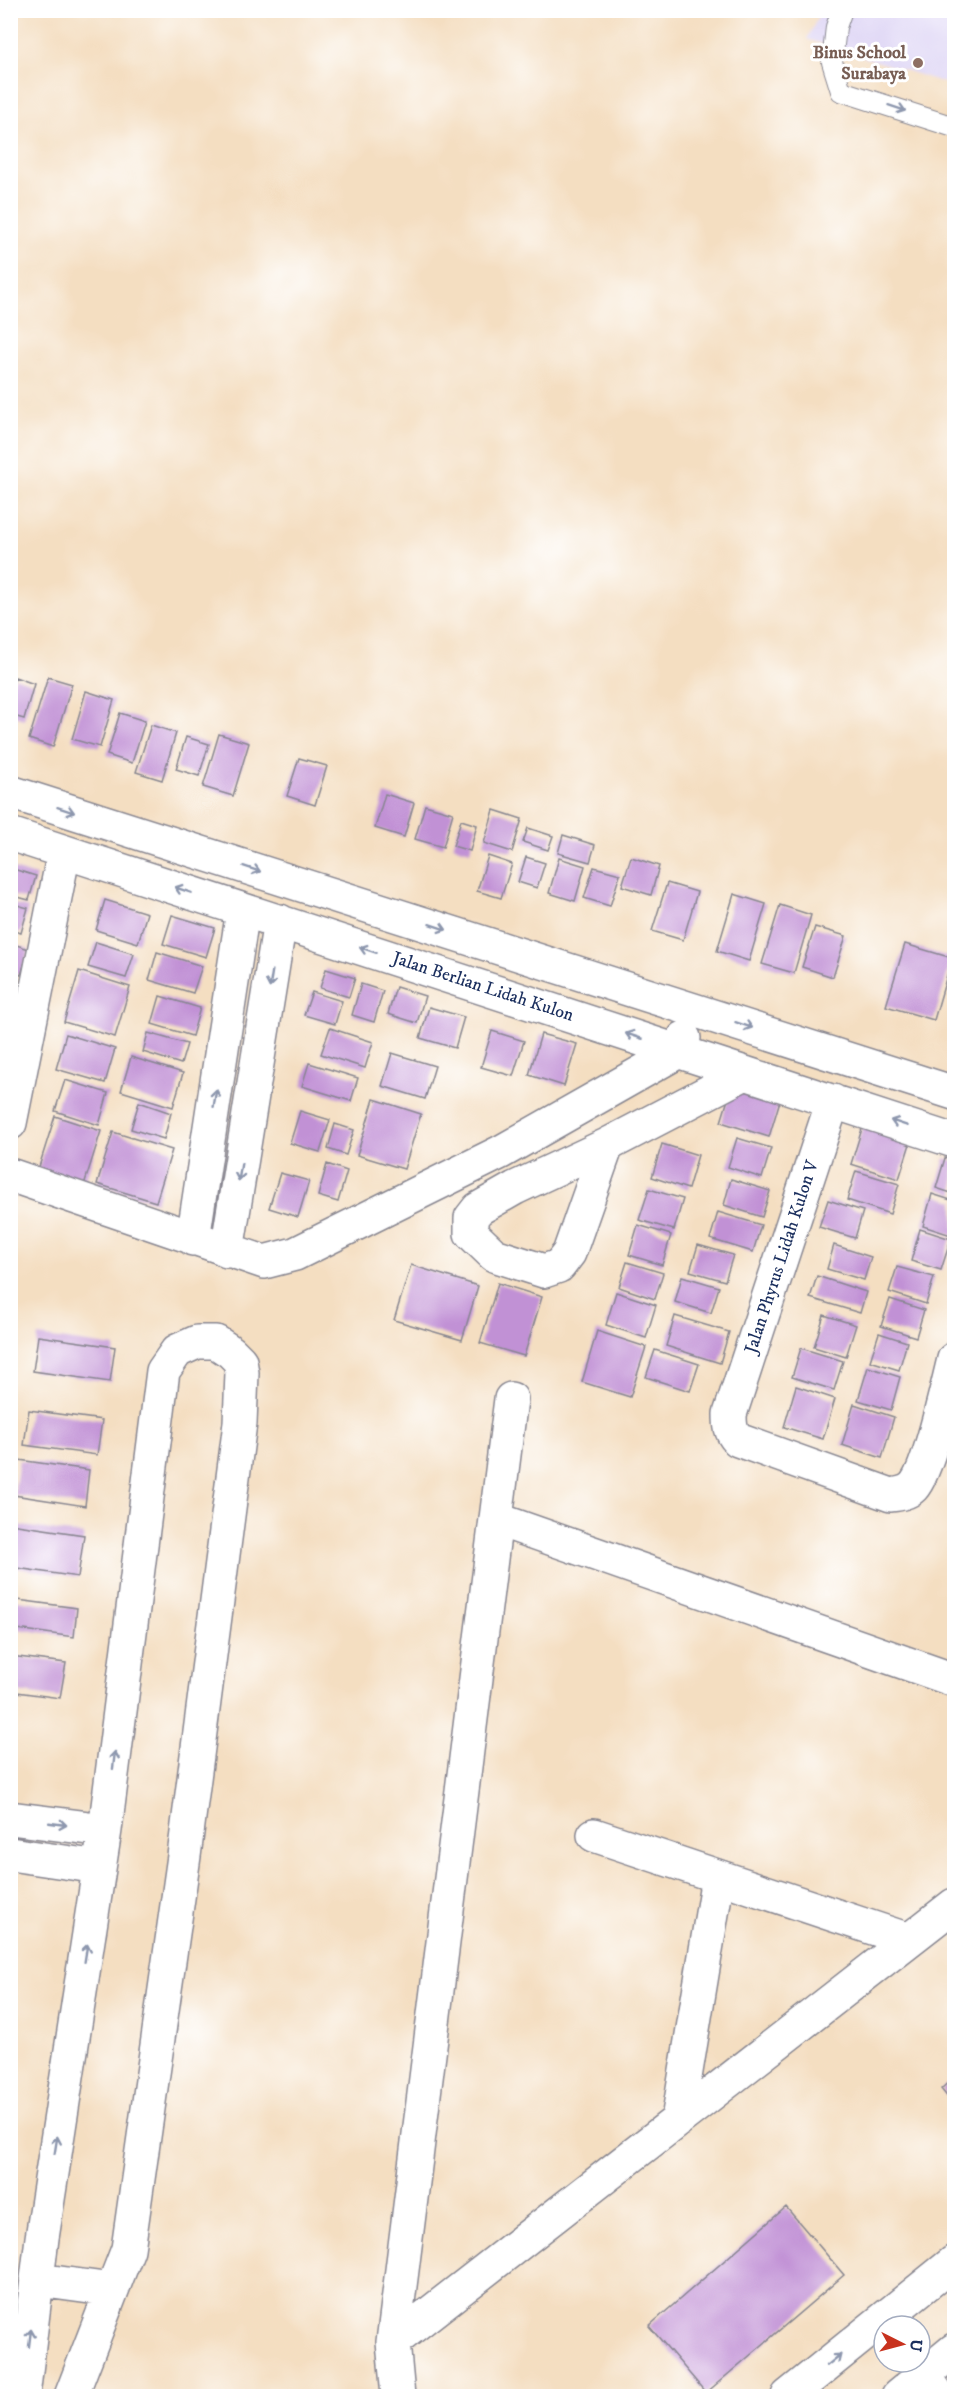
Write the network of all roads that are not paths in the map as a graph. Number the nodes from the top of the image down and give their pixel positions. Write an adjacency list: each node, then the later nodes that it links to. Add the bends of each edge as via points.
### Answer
1 (842, 10): 2 (lane, one-way to 2, via 832,62 841,91)
2 (954, 127)
3 (10, 792): 8 (street, one-way to 8)
4 (10, 834): 5 (street, Jalan Berlian Lidah Kulon)
5 (64, 852): 6 (street, Jalan Berlian Lidah Kulon, one-way to 5); 15 (street)
6 (243, 910): 7 (street, Jalan Berlian Lidah Kulon); 19 (street, one-way to 6)
7 (280, 921): 10 (street, Jalan Berlian Lidah Kulon, one-way to 7); 20 (street, one-way to 20)
8 (696, 1009): 9 (street, one-way to 9); 10 (street)
9 (807, 1045): 12 (street); 13 (street)
10 (679, 1051): 11 (street, Jalan Berlian Lidah Kulon); 20 (street, via 501,1152 295,1254 264,1262)
11 (745, 1072): 12 (street, Jalan Berlian Lidah Kulon); 17 (street)
12 (788, 1086): 14 (street, Jalan Berlian Lidah Kulon)
13 (954, 1093)
14 (833, 1101): 16 (street, Jalan Berlian Lidah Kulon, one-way to 14); 21 (street, Jalan Phyrus Lidah Kulon V, via 730,1414 730,1428 738,1440 891,1495 904,1493 914,1486 926,1463)
15 (10, 1123)
16 (954, 1141)
17 (607, 1145)
18 (10, 1175): 19 (street)
19 (193, 1239): 20 (street)
20 (227, 1251)
21 (954, 1359)
22 (511, 1399): 23 (street)
23 (496, 1520): 24 (street); 37 (street)
24 (954, 1680)
25 (10, 1818): 26 (street, one-way to 26)
26 (105, 1830): 29 (street); 36 (street, one-way to 36, via 163,1371 177,1351 196,1342 216,1342 240,1362 240,1423 128,2249)
27 (594, 1835): 30 (street)
28 (10, 1854): 29 (street)
29 (99, 1867): 35 (street, one-way to 29)
30 (718, 1876): 32 (street); 33 (street)
31 (954, 1905): 32 (street)
32 (909, 1940): 33 (street)
33 (678, 2120): 37 (street)
34 (954, 2262): 43 (street, one-way to 34)
35 (38, 2280): 36 (street); 40 (street, one-way to 35)
36 (112, 2290): 41 (street)
37 (393, 2342): 42 (street)
38 (954, 2350): 39 (street)
39 (938, 2384): 44 (street)
40 (23, 2397)
41 (71, 2397)
42 (398, 2397)
43 (788, 2397)
44 (898, 2397)

